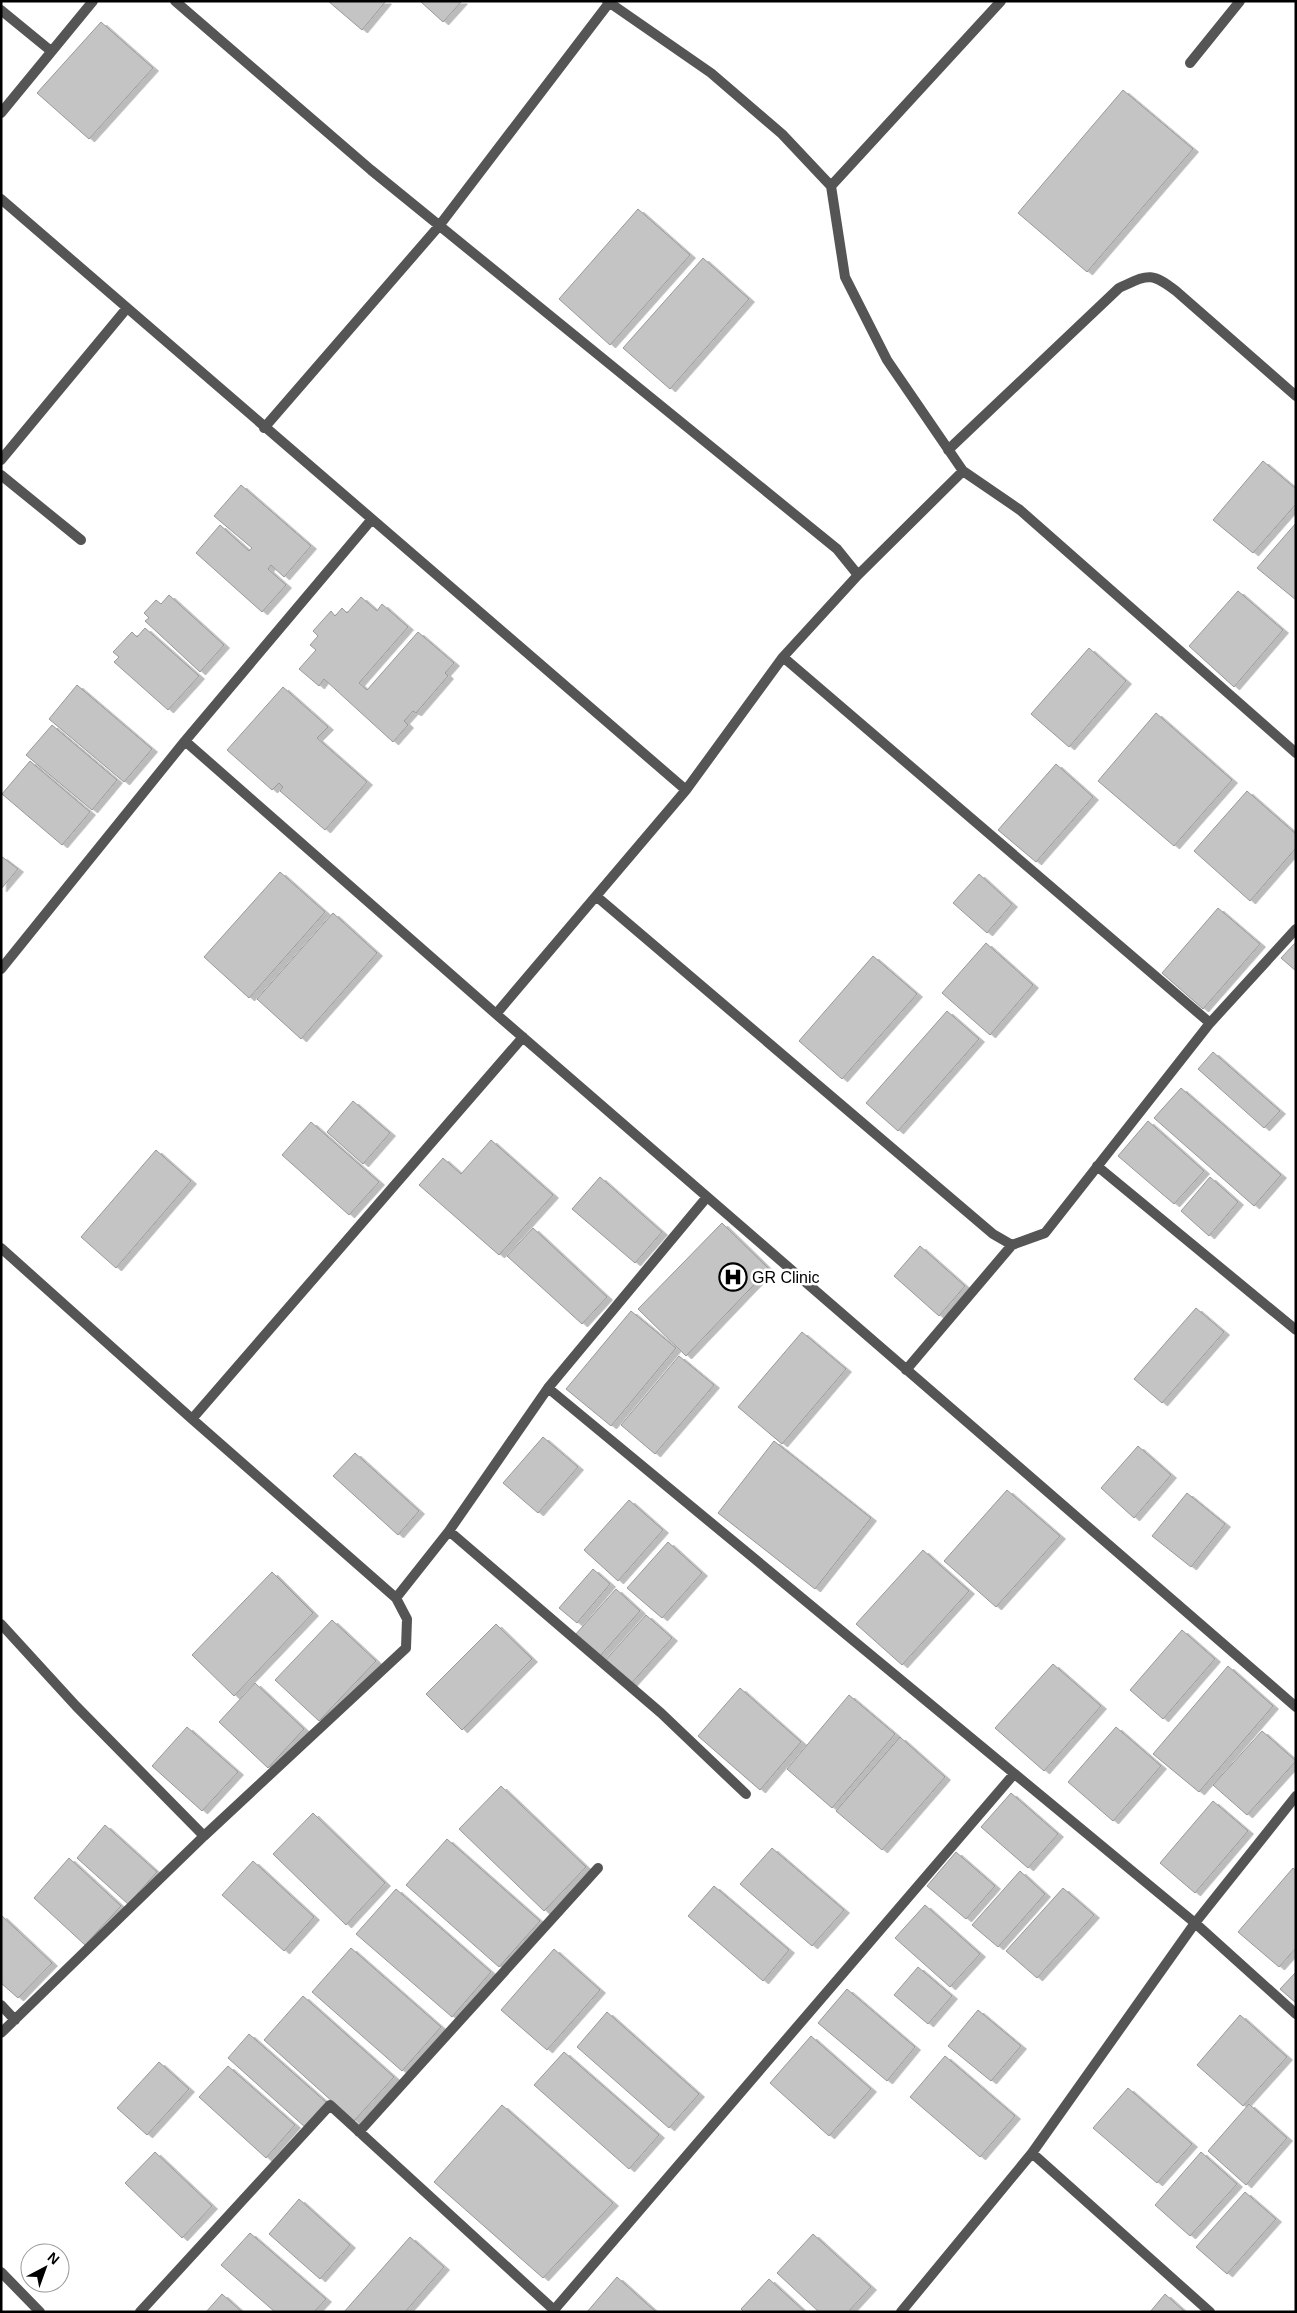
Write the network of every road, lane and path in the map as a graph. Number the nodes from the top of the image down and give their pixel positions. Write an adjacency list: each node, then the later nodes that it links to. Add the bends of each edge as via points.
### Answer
1 (93, 1): 7 (street)
2 (175, 1): 12 (street)
3 (1001, 1): 10 (street)
4 (1240, 1): 8 (street)
5 (608, 2): 10 (street, via 711,74 782,134); 12 (street)
6 (1, 10): 7 (street)
7 (52, 51): 9 (street)
8 (1190, 63)
9 (1, 113)
10 (831, 186): 16 (street, via 845,277 887,360)
11 (1, 200): 13 (street)
12 (439, 226): 15 (street); 22 (street, via 837,549)
13 (127, 308): 15 (street); 17 (street)
14 (1296, 396): 16 (street, via 1161,279 1146,276 1119,288)
15 (264, 428): 20 (street)
16 (948, 450): 18 (street)
17 (1, 460)
18 (963, 471): 22 (street); 25 (street, via 1020,510)
19 (1, 475): 21 (street)
20 (372, 519): 24 (street); 26 (street)
21 (81, 540)
22 (858, 575): 23 (street)
23 (783, 657): 26 (street); 31 (street)
24 (186, 741): 29 (street); 30 (street)
25 (1296, 753)
26 (686, 790): 27 (street)
27 (596, 896): 30 (street); 35 (street, via 993,1234)
28 (1296, 929): 31 (street)
29 (1, 969)
30 (496, 1014): 32 (street)
31 (1210, 1022): 33 (street)
32 (523, 1037): 34 (street); 40 (street)
33 (1097, 1166): 35 (street, via 1045,1233); 37 (street)
34 (707, 1197): 38 (street); 39 (street)
35 (1012, 1245): 38 (street)
36 (1, 1248): 40 (street)
37 (1296, 1330)
38 (906, 1370): 44 (street)
39 (548, 1388): 41 (street); 45 (street)
40 (192, 1419): 42 (street)
41 (449, 1531): 42 (street); 46 (street, via 660,1713)
42 (396, 1598): 48 (street, via 407,1620 406,1648)
43 (1, 1624): 48 (street, via 76,1706)
44 (1296, 1707)
45 (1014, 1774): 50 (street); 58 (street)
46 (746, 1794)
47 (1295, 1800): 50 (street)
48 (204, 1836): 53 (street)
49 (598, 1868): 55 (street)
50 (1195, 1923): 52 (street); 56 (street)
51 (1, 2005): 53 (street)
52 (1296, 2014)
53 (15, 2020): 54 (street)
54 (1, 2033)
55 (359, 2132): 58 (street); 60 (street, via 330,2105)
56 (1032, 2153): 61 (street); 62 (street)
57 (1, 2272): 59 (street)
58 (554, 2311)
59 (40, 2312)
60 (140, 2312)
61 (901, 2312)
62 (1210, 2312)

